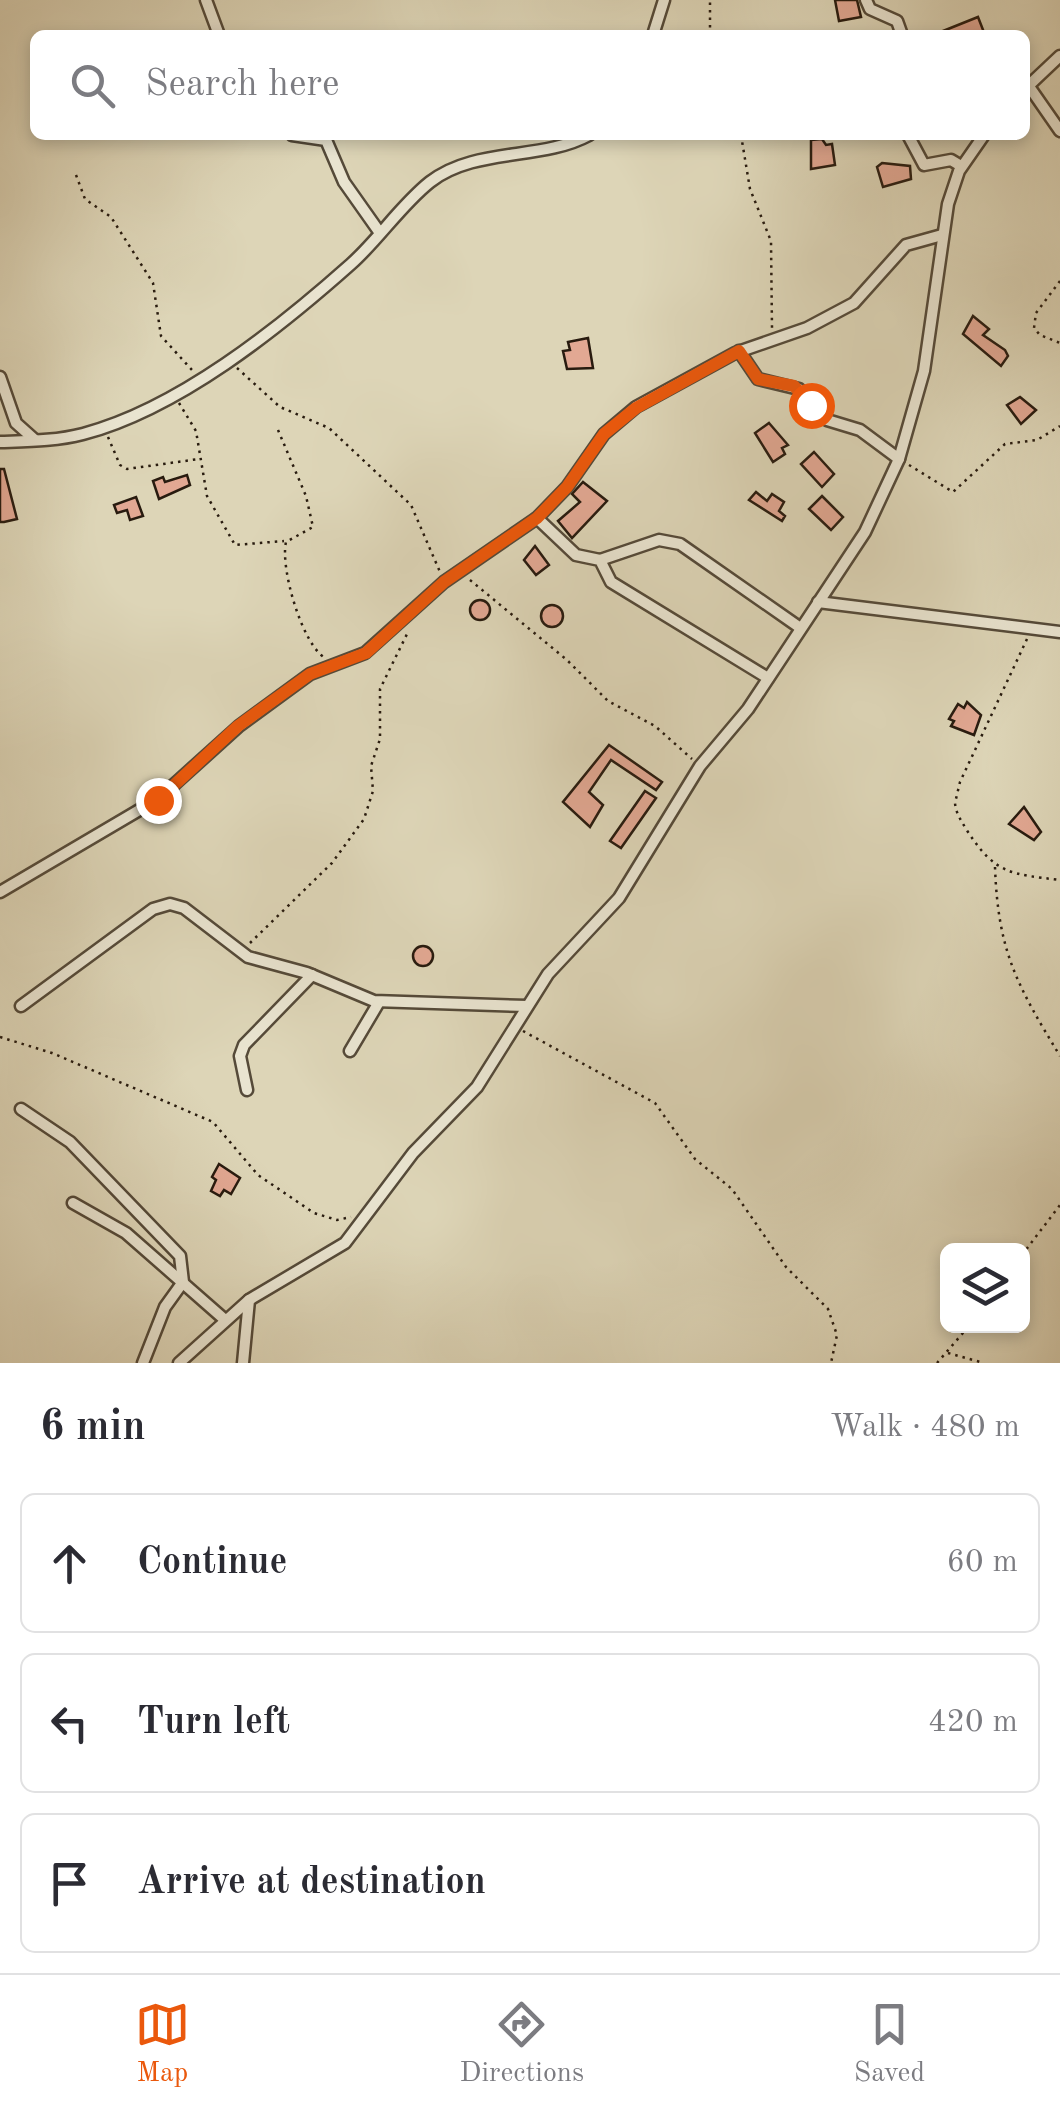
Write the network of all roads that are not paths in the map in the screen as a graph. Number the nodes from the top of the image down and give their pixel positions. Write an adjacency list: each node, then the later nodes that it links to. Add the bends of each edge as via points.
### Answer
1 (206, 0): 4 (street)
2 (664, 0): 5 (street)
3 (866, 0): 6 (street, via 870,9 898,21)
4 (217, 30)
5 (655, 30)
6 (901, 30)
7 (1060, 56): 8 (street)
8 (1030, 84)
9 (1030, 91): 10 (street)
10 (1060, 131)
11 (326, 140): 16 (street, via 344,182)
12 (577, 140): 16 (street, via 452,170)
13 (911, 140): 15 (street, via 924,165 951,160)
14 (980, 140): 15 (street)
15 (962, 166): 17 (street)
16 (380, 233): 20 (street, via 353,262 201,378 103,427)
17 (942, 235): 18 (street, via 906,246 854,303); 22 (street, via 924,371)
18 (739, 351): 22 (street, via 758,379 794,386 827,420 860,430); 23 (street, via 636,408 604,434)
19 (0, 378): 20 (street, via 16,424)
20 (36, 441): 21 (street)
21 (0, 442)
22 (899, 459): 25 (street, via 865,532)
23 (537, 518): 24 (street, via 576,554); 29 (street, via 444,582 366,653 310,674 238,726 158,800)
24 (600, 560): 26 (street, via 659,540 680,544); 28 (street, via 611,582)
25 (818, 602): 26 (street); 27 (street)
26 (798, 628): 28 (street)
27 (1060, 632)
28 (768, 678): 33 (street, via 700,766 619,898 558,961)
29 (0, 892)
30 (312, 975): 31 (street); 32 (street, via 238,952 184,908 163,906); 35 (street, via 244,1045)
31 (378, 1002): 33 (street); 34 (street)
32 (21, 1006)
33 (527, 1006): 39 (street, via 476,1087 413,1153 345,1243)
34 (350, 1051)
35 (247, 1090)
36 (22, 1109): 38 (street, via 70,1142 180,1256)
37 (73, 1204): 38 (street, via 126,1233)
38 (182, 1286): 40 (street); 41 (street, via 165,1307)
39 (249, 1300): 40 (street); 43 (street)
40 (224, 1320): 42 (street)
41 (142, 1363)
42 (179, 1363)
43 (243, 1363)

